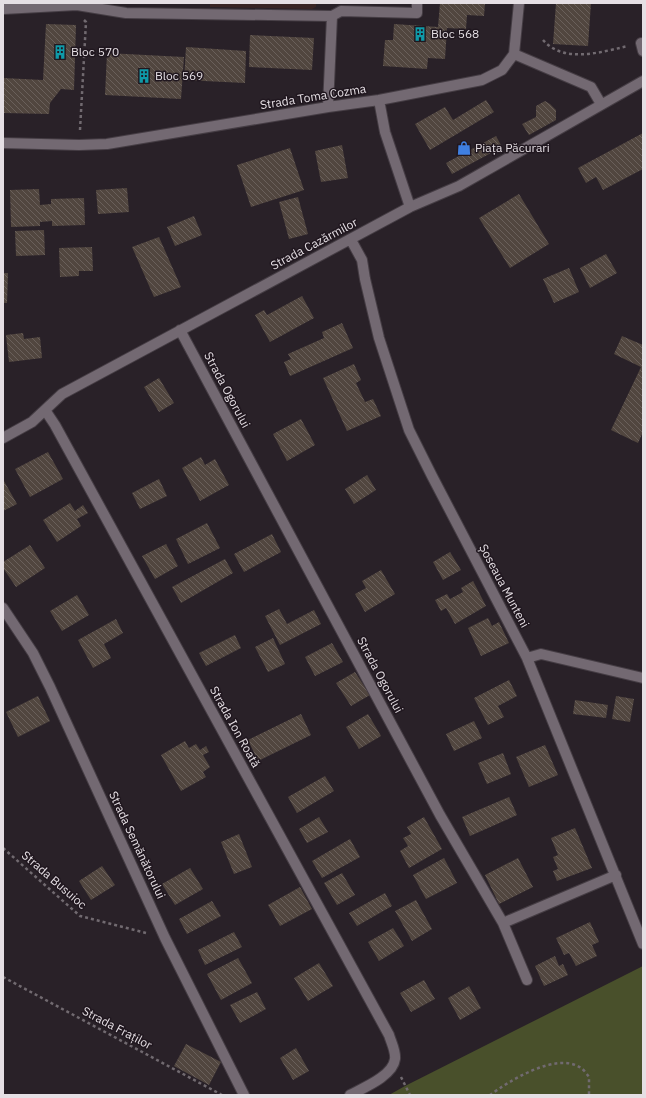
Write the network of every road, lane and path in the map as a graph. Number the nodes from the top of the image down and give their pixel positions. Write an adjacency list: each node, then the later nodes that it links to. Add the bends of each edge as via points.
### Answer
1 (417, 3): 5 (street, via 417,13 340,11)
2 (519, 3): 8 (street)
3 (76, 5): 4 (street); 5 (street, via 126,13); 14 (path, via 86,22)
4 (3, 9)
5 (332, 16): 12 (street)
6 (543, 40): 7 (path, via 549,47 561,52 587,55)
7 (642, 47)
8 (514, 54): 10 (street, Strada Toma Cozma, via 502,70 482,80); 11 (street, via 591,87)
9 (643, 81): 11 (street, Strada Cazărmilor)
10 (379, 100): 12 (street, Strada Toma Cozma); 15 (street, via 385,132)
11 (601, 104): 15 (street, Strada Cazărmilor, via 459,186)
12 (328, 107): 14 (street, Strada Toma Cozma, via 107,144)
13 (3, 144): 14 (street, Strada Toma Cozma)
14 (79, 145)
15 (410, 207): 16 (street, Strada Cazărmilor)
16 (351, 240): 17 (street, Strada Cazărmilor); 21 (street, Șoseaua Munteni, via 362,260 379,338 409,430)
17 (180, 330): 18 (street, Strada Cazărmilor, via 62,394); 25 (street, Strada Ogorului, via 440,815)
18 (45, 410): 19 (street, Strada Cazărmilor, via 32,422); 32 (street, Strada Ion Roată, via 385,1028 394,1049 395,1059 391,1069)
19 (3, 438)
20 (3, 608): 26 (street, Strada Semănătorului, via 33,653 50,687)
21 (527, 658): 22 (street, via 541,654); 24 (street, Șoseaua Munteni)
22 (643, 678)
23 (3, 848): 26 (path, Strada Busuioc, via 80,916)
24 (616, 875): 25 (street); 27 (street, Șoseaua Munteni)
25 (503, 923): 29 (street, Strada Ogorului)
26 (165, 938): 31 (street, Strada Semănătorului)
27 (643, 944)
28 (3, 977): 30 (path, Strada Fraților)
29 (527, 980)
30 (222, 1095)
31 (244, 1095)
32 (350, 1095)
33 (490, 1095): 34 (path, via 507,1082 550,1064 567,1063 581,1068 589,1077)
34 (589, 1095)

